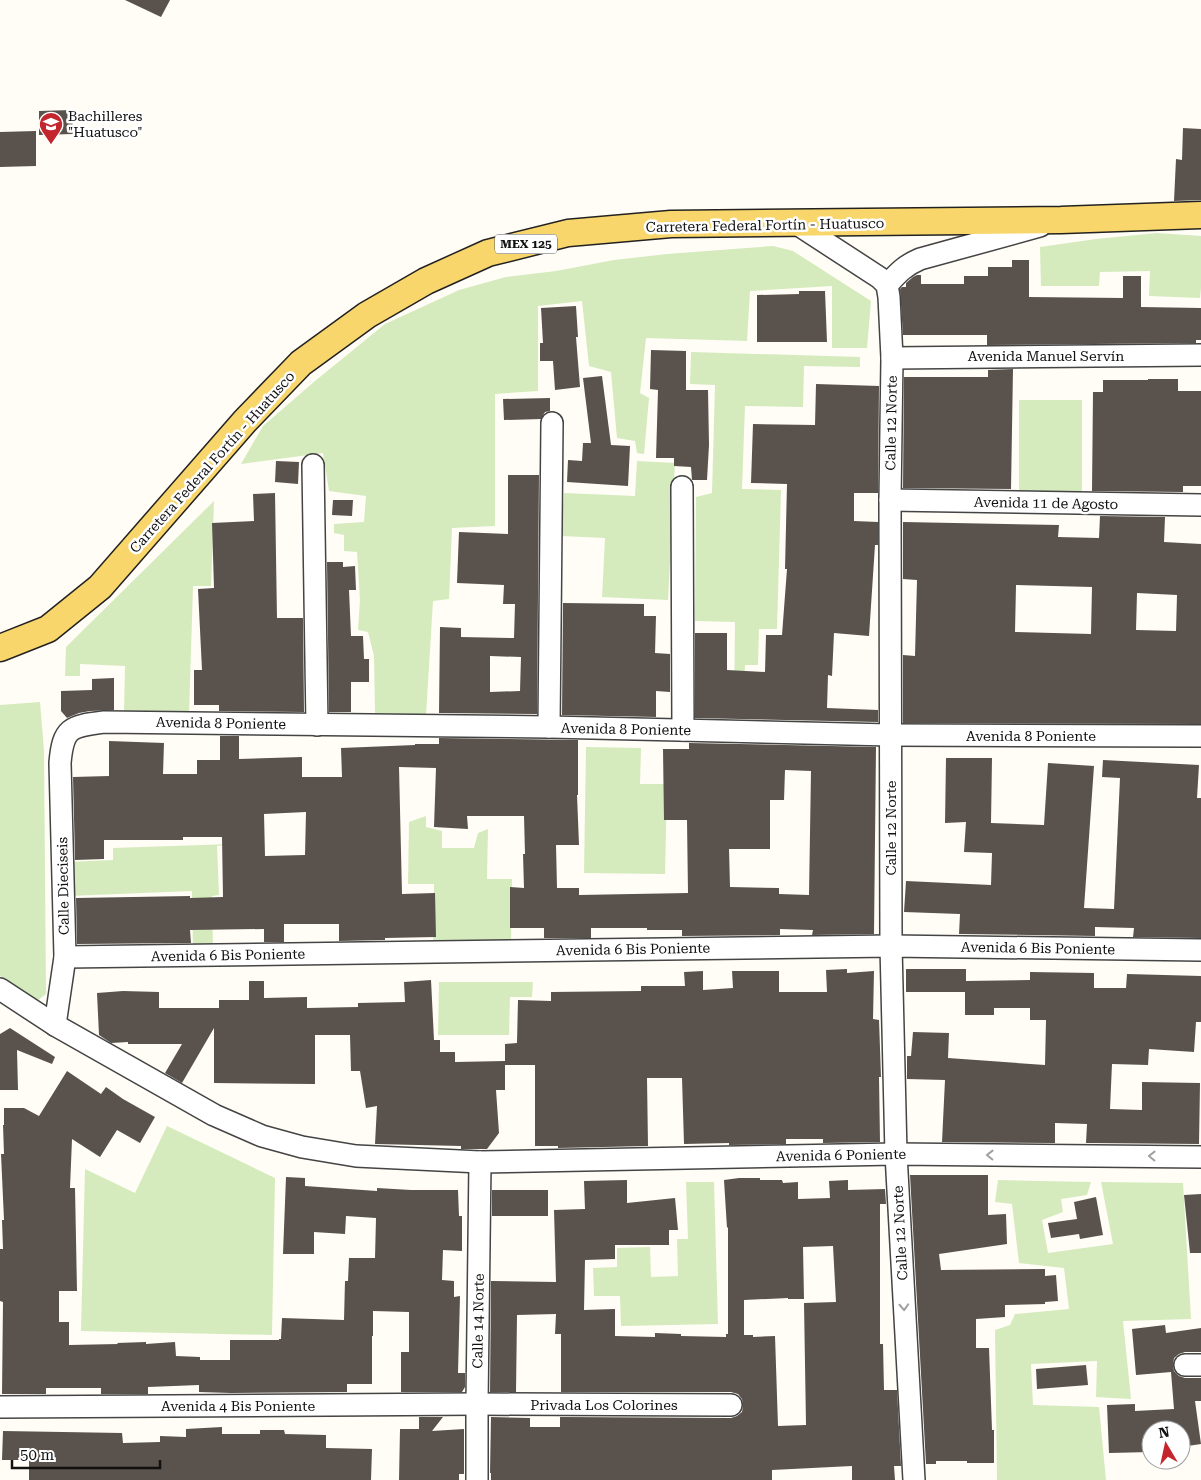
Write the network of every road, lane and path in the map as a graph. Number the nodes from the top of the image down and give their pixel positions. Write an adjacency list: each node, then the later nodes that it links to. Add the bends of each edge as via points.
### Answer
1 (1201, 216): 2 (main road, Carretera Federal Fortín - Huatusco / MEX 125)
2 (1061, 220): 3 (main road, Carretera Federal Fortín - Huatusco / MEX 125); 4 (street, via 920,259 908,264)
3 (797, 224): 4 (street); 12 (main road, Carretera Federal Fortín - Huatusco / MEX 125, via 672,224 568,233 488,253 426,281 367,316 300,363 100,587 48,628)
4 (887, 285): 6 (street, Calle 12 Norte)
5 (1201, 355): 6 (street, Avenida Manuel Servín)
6 (892, 358): 10 (street, Calle 12 Norte)
7 (552, 423): 14 (street)
8 (313, 465): 13 (street)
9 (682, 487): 15 (street)
10 (890, 500): 11 (street, Avenida 11 de Agosto); 16 (street, Calle 12 Norte)
11 (1201, 505)
12 (0, 648)
13 (318, 724): 14 (street, Avenida 8 Poniente); 18 (street, Avenida 8 Poniente, via 104,722 72,728)
14 (549, 727): 15 (street, Avenida 8 Poniente)
15 (683, 730): 16 (street, Avenida 8 Poniente)
16 (890, 735): 17 (street, Avenida 8 Poniente); 19 (street, Calle 12 Norte)
17 (1201, 736)
18 (62, 746): 21 (street, Calle Dieciseis)
19 (891, 946): 20 (street, Avenida 6 Bis Poniente); 21 (street, Avenida 6 Bis Poniente); 24 (street, Calle 12 Norte)
20 (1201, 950)
21 (65, 957): 23 (street, Calle Dieciseis)
22 (0, 989): 23 (street)
23 (55, 1025): 26 (street, via 214,1115 262,1136 356,1156)
24 (896, 1154): 25 (street, Avenida 6 Poniente, one-way to 24); 26 (street, Avenida 6 Poniente); 31 (street, Calle 12 Norte, one-way to 31)
25 (1201, 1157)
26 (480, 1162): 27 (street, Calle 14 Norte)
27 (477, 1404): 28 (street, Privada Los Colorines); 29 (street, Avenida 4 Bis Poniente); 30 (street, Calle 14 Norte)
28 (731, 1405)
29 (0, 1407)
30 (477, 1480)
31 (914, 1480)

